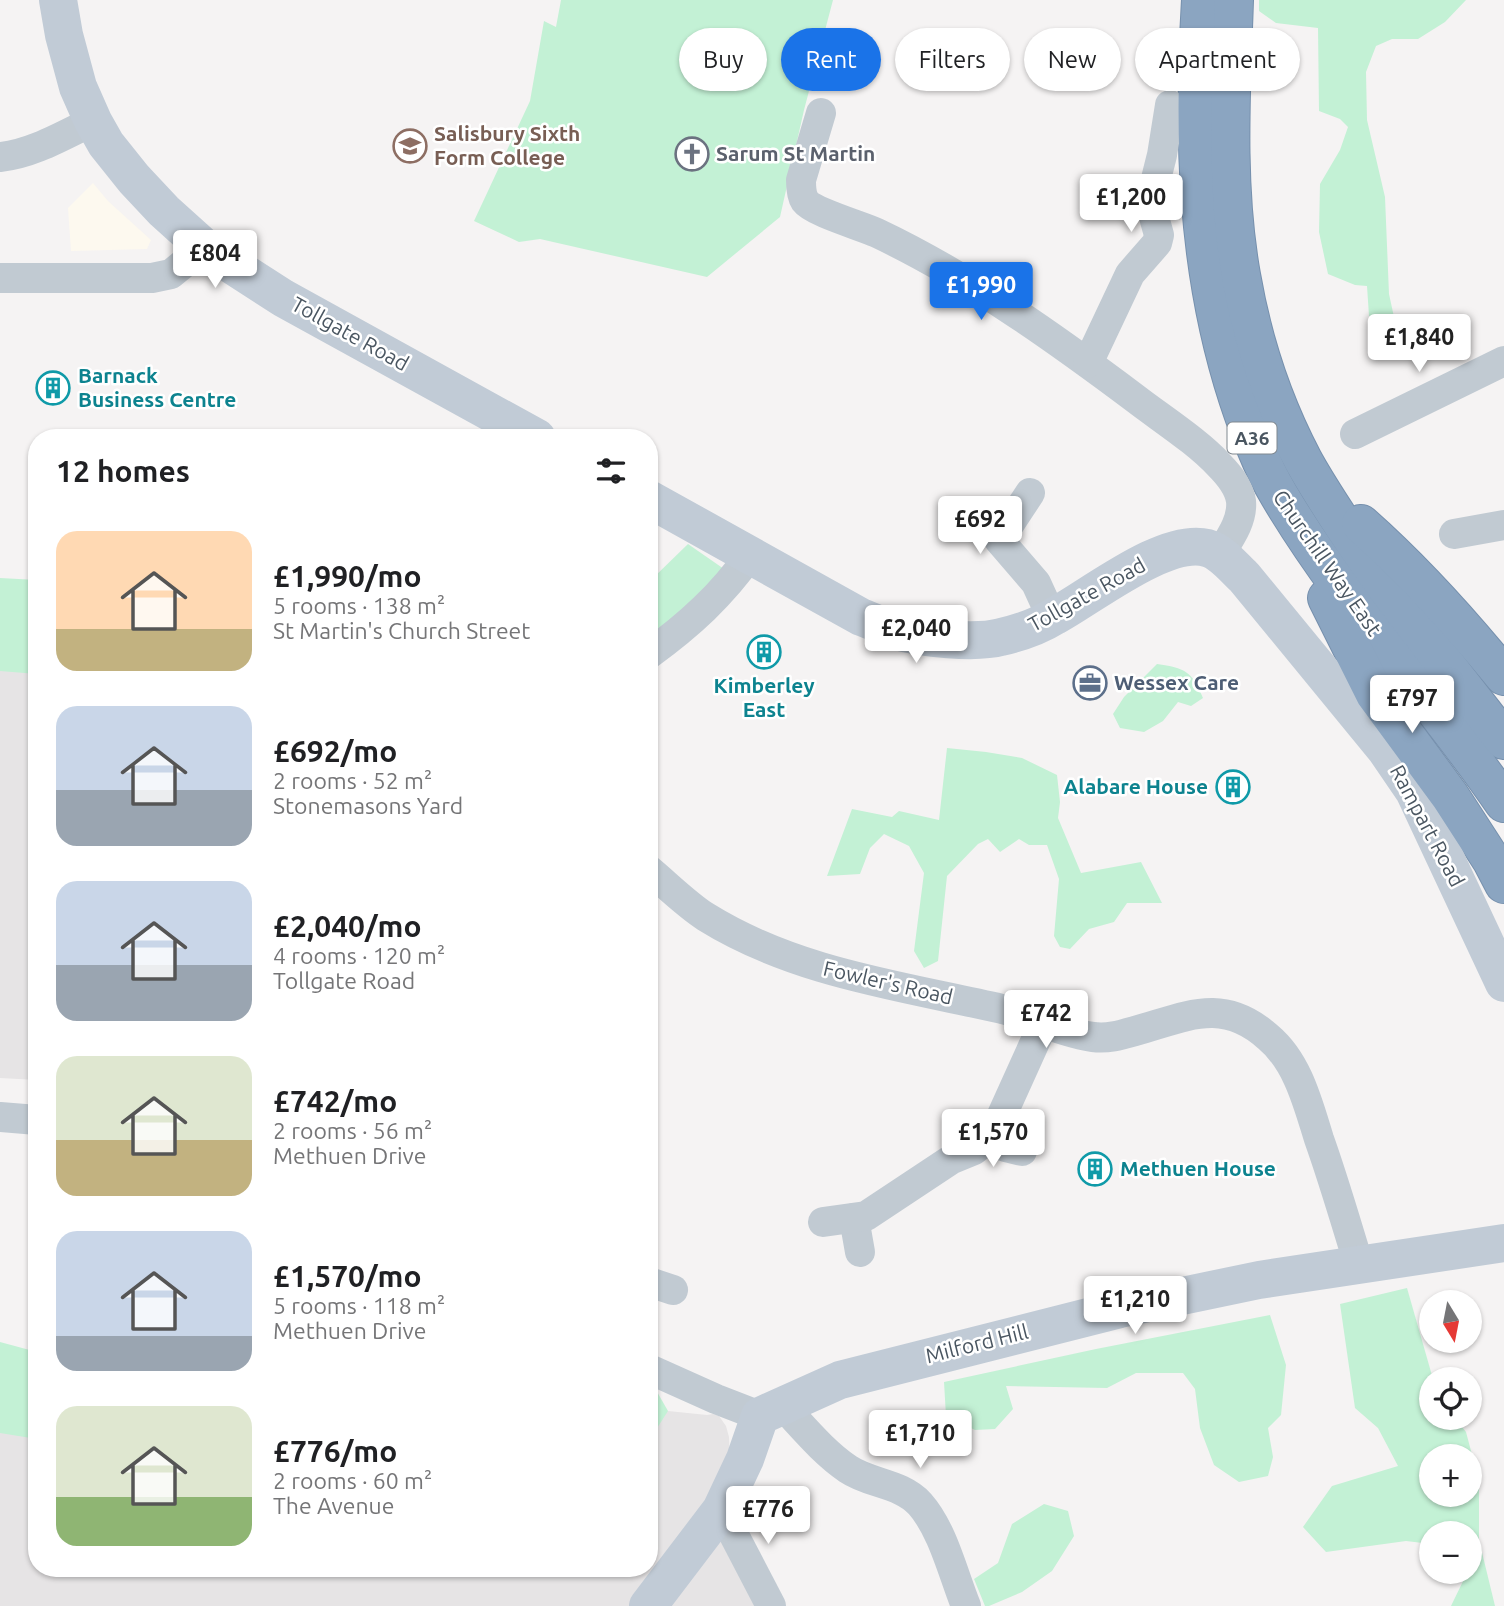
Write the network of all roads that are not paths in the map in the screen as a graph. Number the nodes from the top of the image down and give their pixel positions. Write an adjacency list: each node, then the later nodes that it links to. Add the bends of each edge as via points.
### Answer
1 (58, 0): 6 (street, Tollgate Road, via 78,87)
2 (1201, 0): 18 (highway, Churchill Way East / A36, via 1198,177 1209,283 1244,418 1278,494)
3 (1234, 0): 14 (highway, Churchill Way East / A36, via 1232,183 1240,273 1262,362 1288,429)
4 (1170, 105): 11 (street, via 1151,205 1157,243 1130,274)
5 (821, 113): 11 (street, via 801,180 804,200 942,268)
6 (93, 121): 7 (street, via 24,152); 8 (street, Tollgate Road, via 134,178)
7 (0, 157)
8 (204, 247): 9 (street, via 171,274 152,278); 12 (street, Tollgate Road, via 283,298)
9 (0, 278)
10 (1504, 360): 13 (street)
11 (1088, 363): 20 (street, via 1204,451 1235,484 1241,513)
12 (521, 429)
13 (1355, 434)
14 (1320, 489): 24 (highway, via 1386,546); 25 (highway, Churchill Way East / A36, via 1399,605)
15 (1030, 493): 22 (street, via 999,540 1036,583)
16 (658, 504): 21 (street, Tollgate Road)
17 (1504, 525): 19 (street)
18 (1299, 527): 26 (highway, Churchill Way East / A36); 27 (highway, via 1327,598 1374,694)
19 (1454, 534)
20 (1220, 554): 22 (street, Tollgate Road, via 1191,546 1168,551); 29 (street, Rampart Road, via 1244,577 1414,790)
21 (750, 555): 22 (street, Tollgate Road, via 895,631 991,640); 23 (street, via 708,607)
22 (1052, 618)
23 (658, 647)
24 (1504, 676)
25 (1504, 740)
26 (1504, 803)
27 (1500, 867)
28 (658, 877): 30 (street, Fowler's Road, via 705,916 764,947 814,966)
29 (1504, 983)
30 (1044, 1022): 33 (street); 39 (street, Fowler's Road, via 1105,1038 1194,1014 1225,1013 1268,1037 1295,1072)
31 (0, 1117): 32 (street)
32 (28, 1119)
33 (993, 1135): 34 (street, via 1005,1147); 35 (street, via 866,1216)
34 (1022, 1152)
35 (854, 1218): 36 (street); 38 (street)
36 (823, 1222)
37 (1504, 1242): 39 (street, Milford Hill)
38 (860, 1252)
39 (1359, 1265): 41 (street, Milford Hill, via 1259,1280 1055,1325 840,1380)
40 (658, 1373): 41 (street, via 716,1399)
41 (771, 1411): 42 (street); 45 (street, via 850,1471 906,1492 920,1504 937,1531)
42 (721, 1510): 43 (street); 44 (street)
43 (648, 1606)
44 (771, 1606)
45 (965, 1606)

